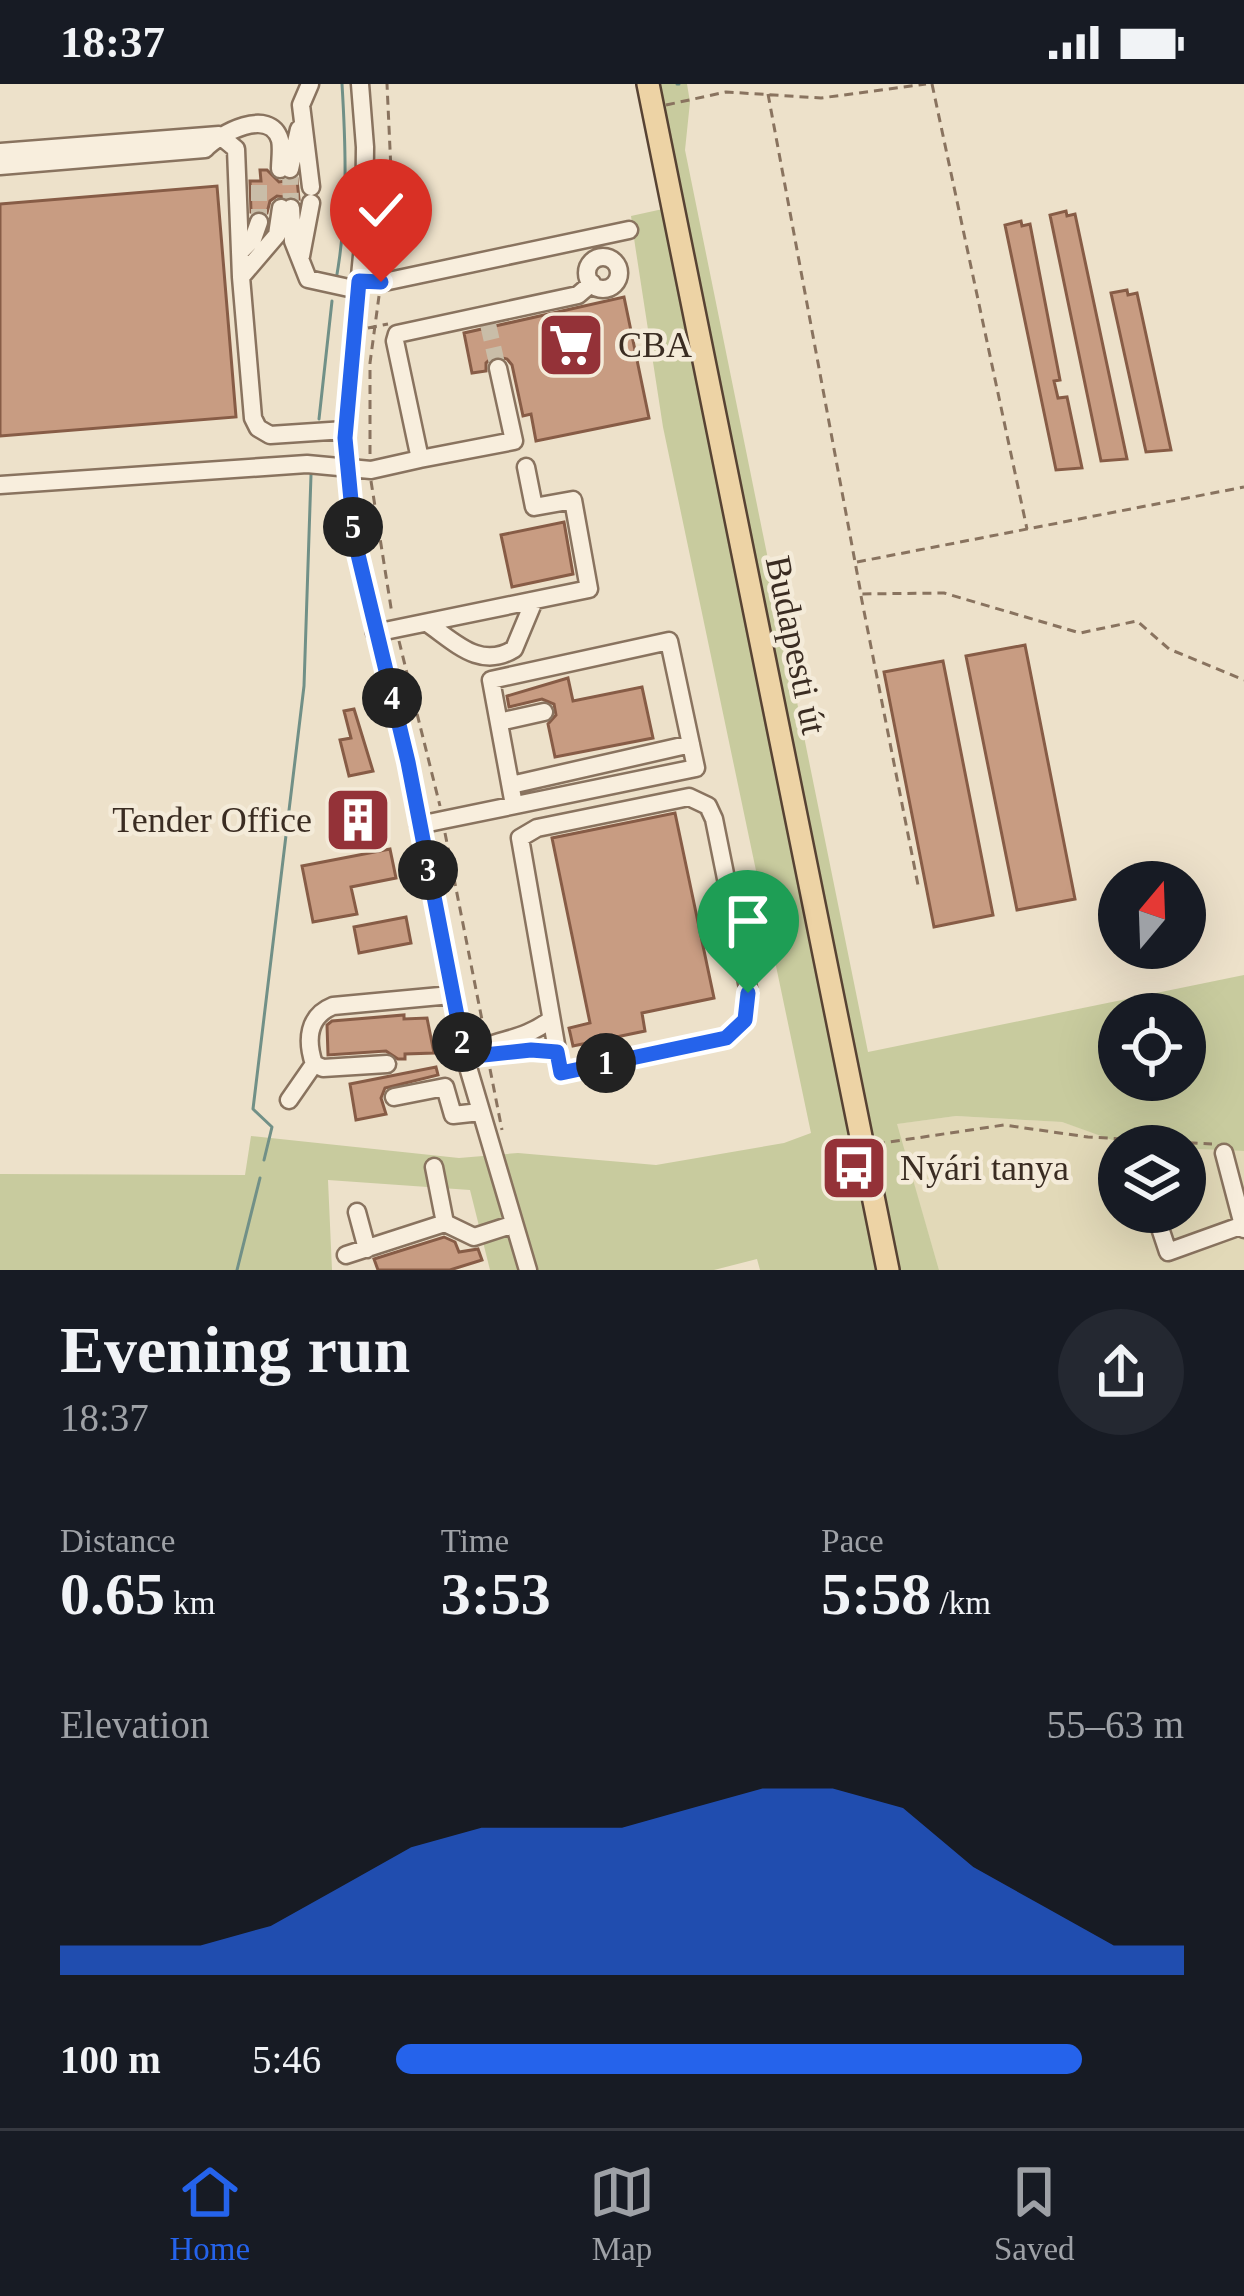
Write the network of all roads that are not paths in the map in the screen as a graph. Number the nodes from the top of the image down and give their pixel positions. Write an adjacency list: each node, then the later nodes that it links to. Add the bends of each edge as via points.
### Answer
1 (310, 84): 4 (street)
2 (360, 84): 14 (street)
3 (648, 84): 50 (main road, Budapesti út, via 858,1150)
4 (302, 120): 5 (street, via 285,169 272,128); 11 (street, via 311,195)
5 (218, 135): 6 (street); 7 (street, via 205,149); 10 (street, via 236,149)
6 (0, 152)
7 (0, 166)
8 (259, 222): 10 (street)
9 (629, 230): 14 (street)
10 (240, 252): 12 (street)
11 (300, 263): 12 (street, via 286,208 277,235); 14 (street, via 308,279)
12 (241, 277): 16 (street, via 257,428 270,435)
13 (592, 283): 17 (street, via 578,295 487,319 397,334)
14 (358, 285): 16 (street)
15 (498, 368): 17 (street, via 514,441)
16 (346, 430): 18 (street)
17 (420, 459): 18 (street, via 370,470)
18 (346, 466): 20 (street); 23 (street)
19 (526, 467): 21 (street, via 534,507 572,500 589,589)
20 (0, 485)
21 (534, 601): 22 (street); 22 (street, via 514,650 490,659)
22 (427, 623): 23 (street)
23 (374, 633): 29 (street)
24 (544, 712): 25 (street)
25 (499, 722): 26 (street, via 491,680 669,641); 27 (street)
26 (691, 744): 27 (street); 28 (street, via 696,768)
27 (511, 785): 28 (street)
28 (514, 805): 29 (street)
29 (419, 825): 30 (street)
30 (452, 994): 34 (street); 35 (street, via 318,1012 311,1022)
31 (550, 1020): 32 (street); 33 (street); 33 (street, via 520,838 689,797 708,806 748,993 745,1020 726,1038 561,1073)
32 (529, 1043): 33 (street); 34 (street)
33 (557, 1052)
34 (465, 1057): 39 (street)
35 (314, 1064): 36 (street); 38 (street)
36 (387, 1064)
37 (394, 1097): 39 (street, via 446,1087 453,1115)
38 (289, 1100)
39 (480, 1112): 44 (street)
40 (1222, 1149): 45 (street)
41 (434, 1167): 43 (street)
42 (357, 1212): 47 (street)
43 (445, 1222): 44 (street, via 474,1237); 47 (street)
44 (514, 1224): 49 (street)
45 (1244, 1227): 46 (street, via 1168,1252)
46 (1162, 1233)
47 (367, 1249): 48 (street)
48 (346, 1256)
49 (528, 1270)
50 (892, 1270)

